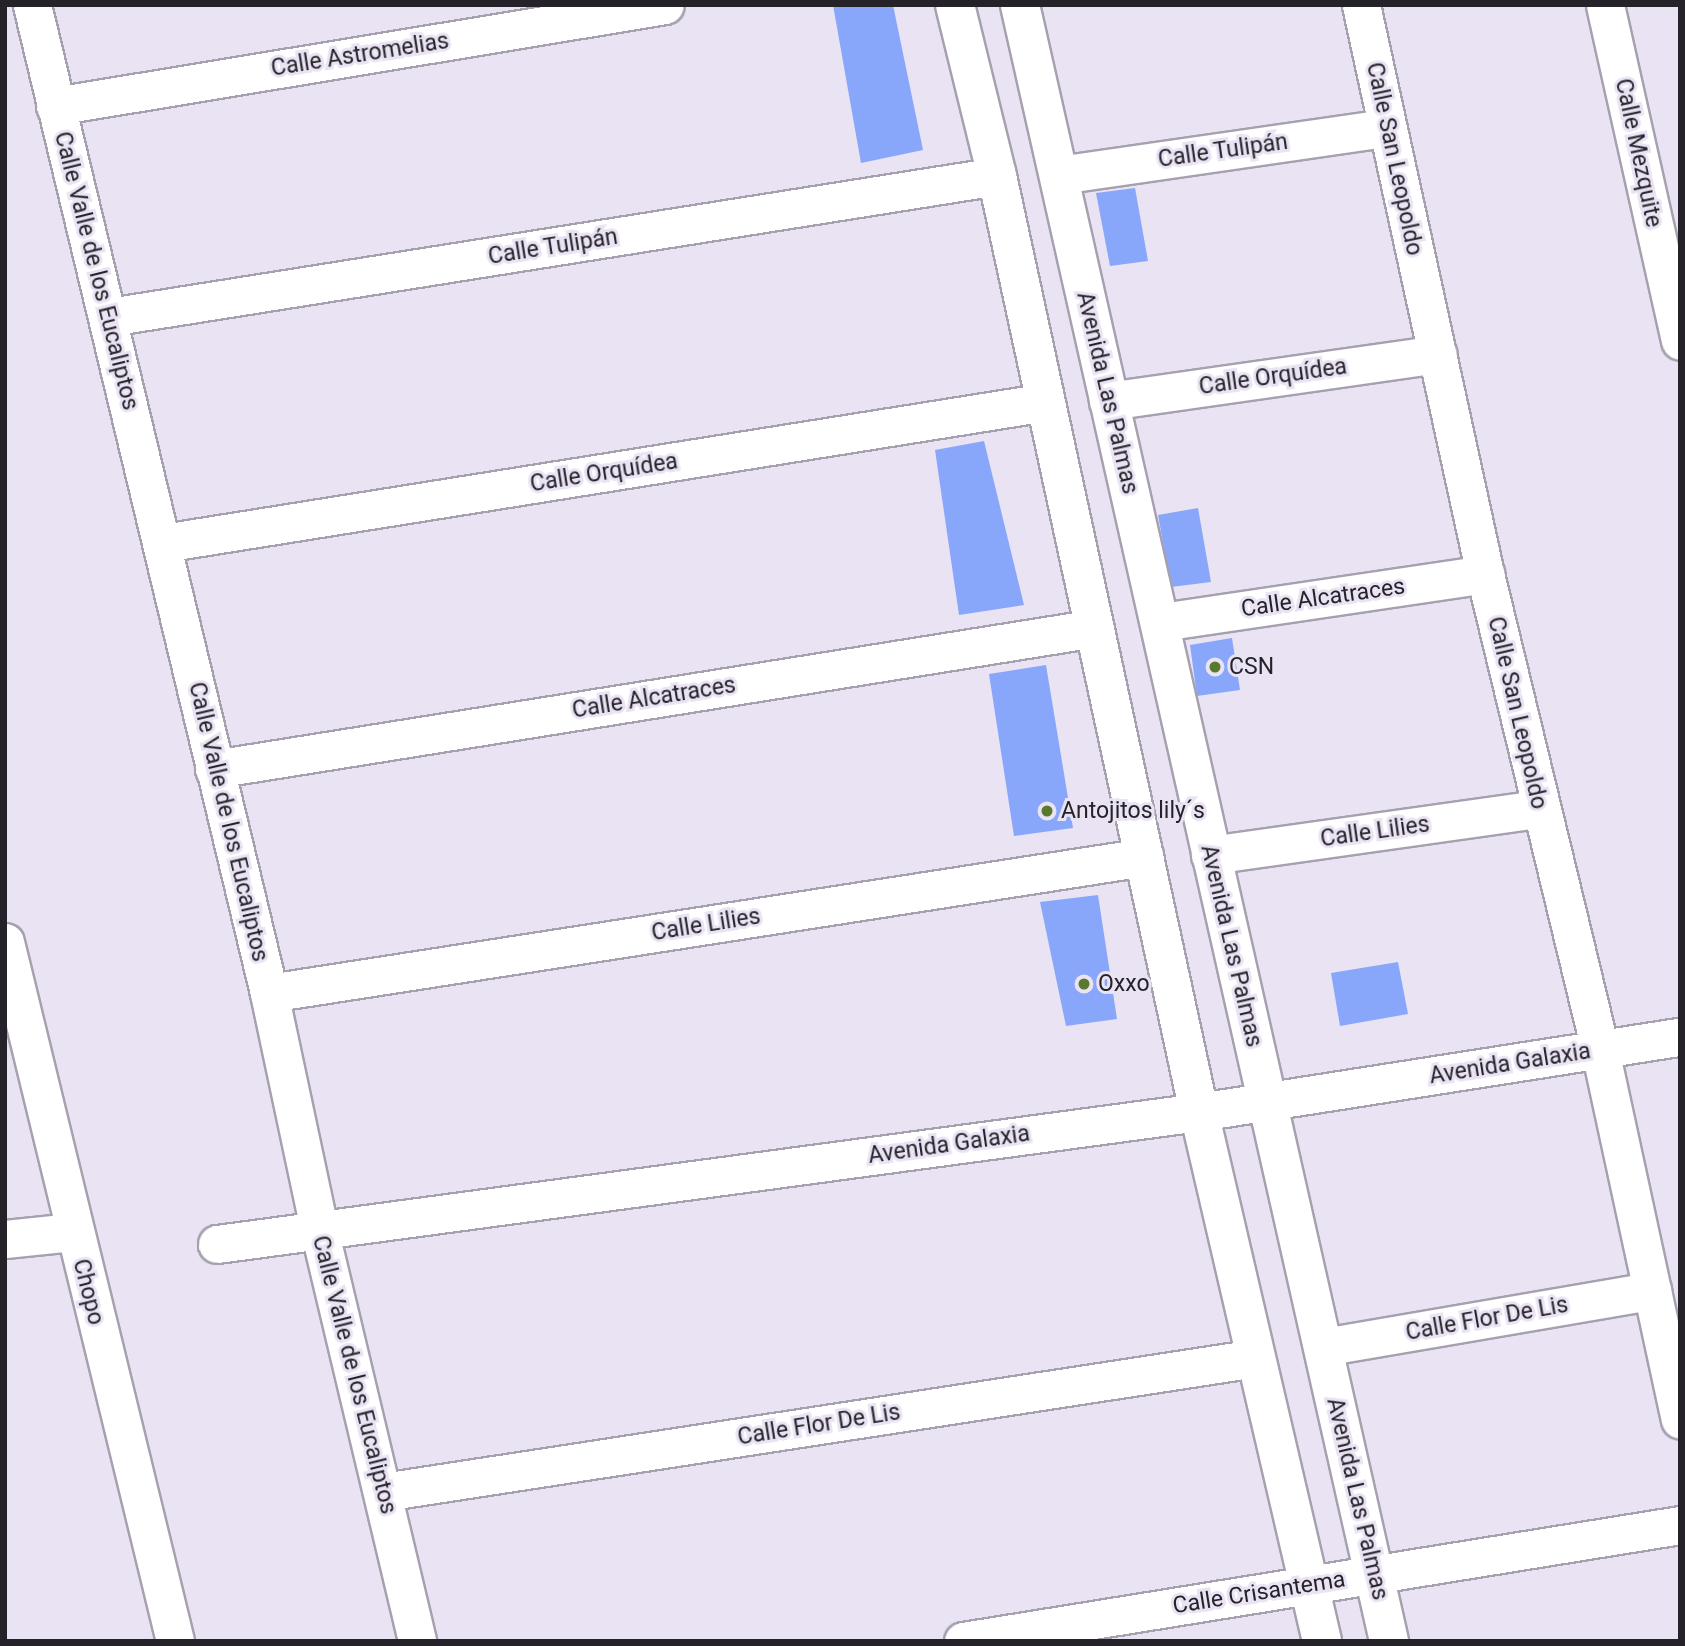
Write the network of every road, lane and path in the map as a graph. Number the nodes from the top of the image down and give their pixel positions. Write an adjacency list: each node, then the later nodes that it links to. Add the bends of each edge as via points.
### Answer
1 (32, 5): 7 (street, Calle Valle de los Eucaliptos)
2 (665, 5): 7 (street, Calle Astromelias)
3 (955, 5): 10 (street)
4 (1020, 5): 9 (street, Avenida Las Palmas)
5 (1361, 5): 8 (street, Calle San Leopoldo)
6 (1605, 5): 11 (street, Calle Mezquite)
7 (55, 106): 12 (street, Calle Valle de los Eucaliptos)
8 (1386, 128): 9 (street, Calle Tulipán); 14 (street, Calle San Leopoldo)
9 (1059, 175): 15 (street, Avenida Las Palmas)
10 (997, 176): 12 (street, Calle Tulipán); 16 (street)
11 (1665, 210): 13 (street, Calle Mezquite)
12 (109, 317): 17 (street, Calle Valle de los Eucaliptos)
13 (1680, 341)
14 (1437, 354): 15 (street, Calle Orquídea); 18 (street, Calle San Leopoldo)
15 (1108, 401): 19 (street, Avenida Las Palmas)
16 (1046, 402): 17 (street, Calle Orquídea); 20 (street)
17 (163, 543): 21 (street, Calle Valle de los Eucaliptos)
18 (1485, 574): 19 (street, Calle Alcatraces); 22 (street, Calle San Leopoldo)
19 (1161, 622): 23 (street, Avenida Las Palmas)
20 (1095, 628): 21 (street, Calle Alcatraces); 24 (street)
21 (214, 769): 26 (street, Calle Valle de los Eucaliptos)
22 (1539, 808): 23 (street, Calle Lilies); 28 (street, Calle San Leopoldo)
23 (1210, 855): 29 (street, Avenida Las Palmas)
24 (1144, 857): 26 (street, Calle Lilies); 30 (street)
25 (5, 942): 32 (street, Chopo)
26 (269, 993): 31 (street, Calle Valle de los Eucaliptos)
27 (1680, 1037): 28 (street, Avenida Galaxia)
28 (1600, 1050): 29 (street, Avenida Galaxia); 35 (street, Calle San Leopoldo)
29 (1266, 1101): 30 (street, Avenida Galaxia); 36 (street, Avenida Las Palmas)
30 (1199, 1112): 31 (street, Avenida Galaxia); 37 (street)
31 (319, 1229): 34 (street, Avenida Galaxia); 39 (street, Calle Valle de los Eucaliptos)
32 (73, 1232): 33 (street); 43 (street, Chopo)
33 (5, 1239)
34 (218, 1244)
35 (1652, 1292): 36 (street, Calle Flor De Lis); 38 (street, Calle San Leopoldo)
36 (1323, 1347): 41 (street, Avenida Las Palmas)
37 (1256, 1357): 39 (street, Calle Flor De Lis); 42 (street)
38 (1680, 1419)
39 (383, 1492): 44 (street, Calle Valle de los Eucaliptos)
40 (1680, 1525): 41 (street, Calle Crisantema)
41 (1374, 1575): 42 (street, Calle Crisantema); 47 (street, Avenida Las Palmas)
42 (1309, 1585): 45 (street, Calle Crisantema); 46 (street)
43 (175, 1641)
44 (417, 1641)
45 (963, 1641)
46 (1322, 1641)
47 (1389, 1641)

